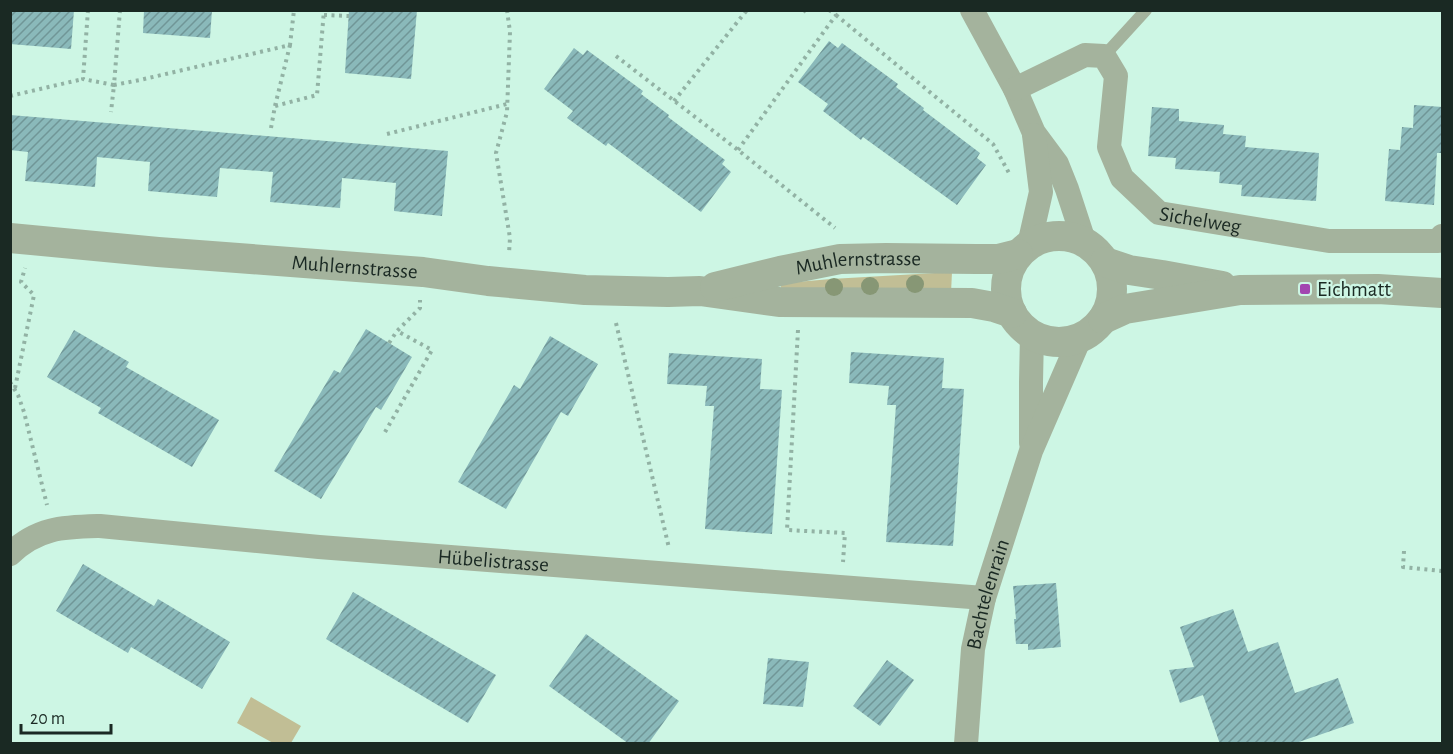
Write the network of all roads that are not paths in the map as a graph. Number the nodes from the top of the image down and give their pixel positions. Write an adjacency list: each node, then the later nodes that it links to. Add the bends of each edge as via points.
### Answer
1 (972, 10): 4 (street)
2 (1146, 10): 3 (lane)
3 (1104, 56): 4 (street, via 1085,55); 6 (street, Sichelweg, via 1116,76 1109,147 1122,178 1159,213 1329,241 1438,241)
4 (1015, 89): 5 (street)
5 (1034, 133): 8 (street, via 1041,192); 9 (street, via 1057,164)
6 (1443, 236)
7 (21, 239): 11 (street, Muhlernstrasse, via 616,292)
8 (1024, 250): 9 (street, Muhlernstrasse, via 1042,238 1056,235 1071,237); 11 (street, Muhlernstrasse, via 998,259 840,259); 13 (street, via 1010,268 1006,283)
9 (1095, 251): 10 (street, Muhlernstrasse, via 1129,270); 14 (street, via 1112,278 1113,292)
10 (1240, 290): 12 (street, Muhlernstrasse, via 1378,289); 14 (street, Muhlernstrasse, via 1125,309)
11 (700, 291): 13 (street, Muhlernstrasse, via 779,302 972,303)
12 (1443, 293)
13 (1012, 313): 15 (street)
14 (1103, 319): 16 (street, Muhlernstrasse)
15 (1032, 334): 16 (street, via 1054,342); 17 (street, Bachtelenrain)
16 (1080, 338): 17 (street, Bachtelenrain)
17 (1031, 451): 19 (street, Bachtelenrain)
18 (10, 554): 19 (street, Hübelistrasse, via 35,535 100,526 318,547)
19 (984, 598): 20 (street, Bachtelenrain, via 974,649)
20 (966, 744)

